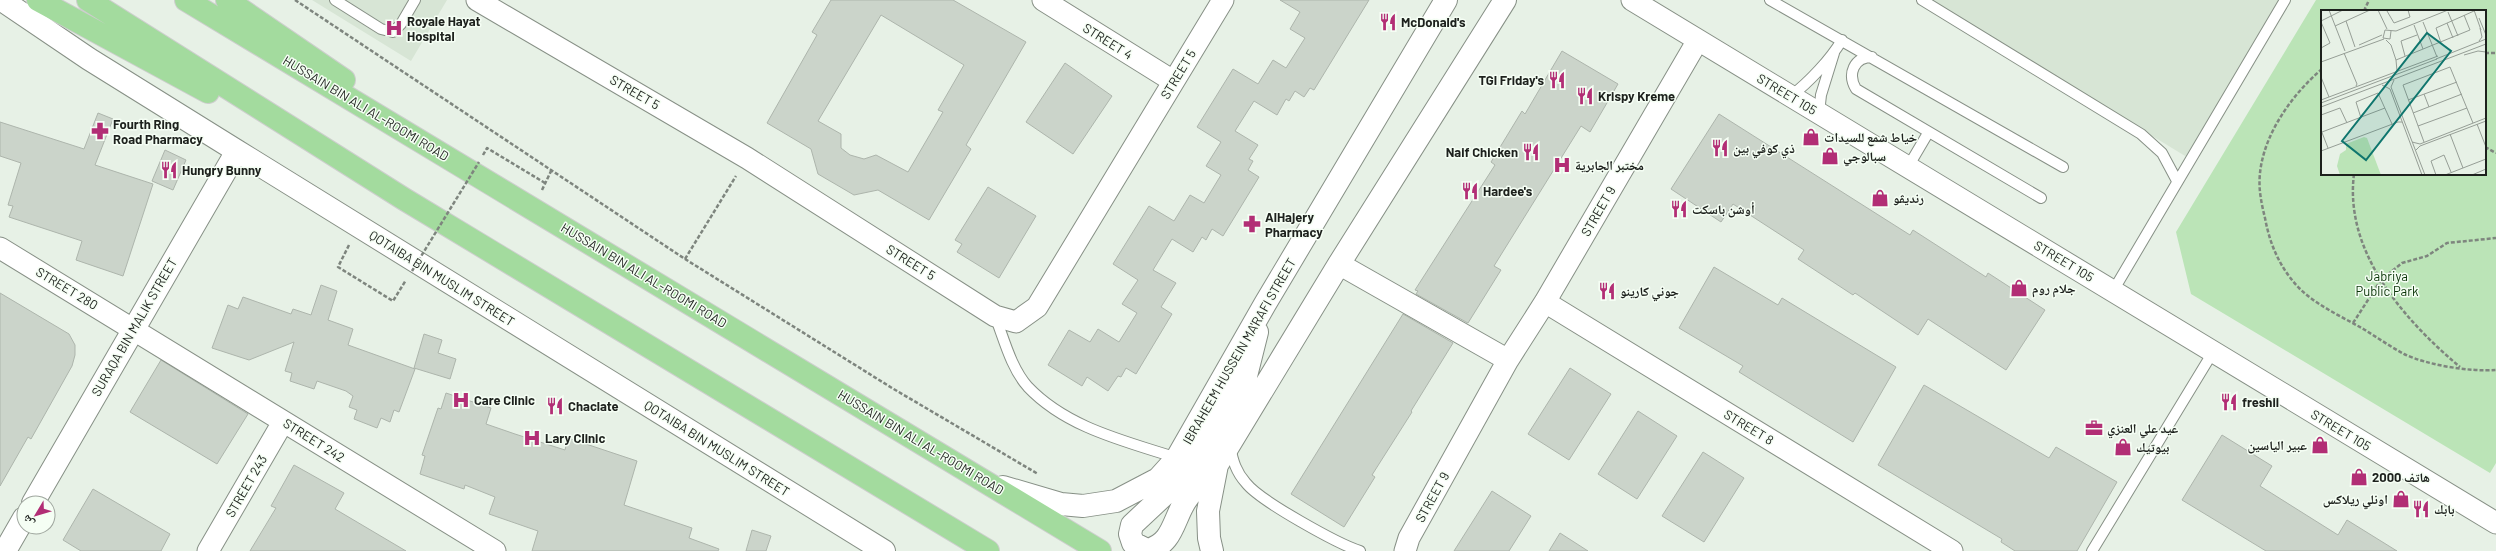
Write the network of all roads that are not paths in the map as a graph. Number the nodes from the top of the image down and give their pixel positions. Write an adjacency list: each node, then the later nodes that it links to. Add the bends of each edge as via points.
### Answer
1 (2, 0): 25 (street, QOTAIBA BIN MUSLIM STREET, via 89,59)
2 (38, 0): 31 (highway)
3 (88, 0): 31 (highway)
4 (186, 0): 26 (highway, HUSSAIN BIN ALI AL-ROOMI ROAD)
5 (227, 0): 26 (highway)
6 (335, 0): 7 (lane, via 381,29 393,32 401,24)
7 (415, 0)
8 (477, 0): 37 (street, STREET 5, via 747,158)
9 (1042, 0): 21 (street, STREET 4)
10 (1223, 0): 21 (street, STREET 5)
11 (1446, 0): 36 (street, IBRAHEEM HUSSEIN MA'RAFI STREET)
12 (1504, 0): 33 (street)
13 (1632, 0): 17 (street, STREET 105)
14 (1770, 0): 18 (lane)
15 (1922, 0): 29 (lane, via 2141,134 2167,159)
16 (2285, 0): 29 (lane)
17 (1698, 40): 22 (street, STREET 105); 35 (street, STREET 9)
18 (1842, 40): 19 (lane); 20 (lane)
19 (1834, 53): 22 (lane, via 1808,82); 23 (lane, via 1821,95)
20 (1872, 57): 24 (lane, via 1861,59 1853,67 1851,78 1856,89); 28 (lane)
21 (1173, 81): 37 (street, STREET 5, via 1037,307 1016,322)
22 (1791, 96): 23 (street, STREET 105)
23 (1819, 113): 27 (street, STREET 105)
24 (1928, 133): 27 (lane); 30 (lane)
25 (237, 151): 38 (street, SURAQA BIN MALIK STREET); 53 (street, QOTAIBA BIN MUSLIM STREET)
26 (472, 165): 45 (highway, HUSSAIN BIN ALI AL-ROOMI ROAD)
27 (1908, 167): 34 (street, STREET 105)
28 (2064, 167)
29 (2177, 181): 34 (lane)
30 (2041, 198)
31 (404, 199): 47 (highway)
32 (0, 248): 38 (street, STREET 280)
33 (1339, 264): 40 (street); 42 (street)
34 (2113, 291): 39 (street, STREET 105)
35 (1545, 302): 40 (street, STREET 9); 60 (street, STREET 8)
36 (1264, 304): 43 (street, IBRAHEEM HUSSEIN MA'RAFI STREET); 44 (street, via 1246,376 1195,460 1178,481 1132,525 1130,534 1133,543 1147,550 1161,545 1171,532 1183,505 1198,484)
37 (995, 316): 43 (lane, via 1010,356 1028,386 1059,414 1093,430)
38 (134, 328): 41 (street, STREET 242); 46 (street, SURAQA BIN MALIK STREET)
39 (2213, 352): 48 (street, STREET 105); 61 (lane)
40 (1508, 360): 59 (street, STREET 9, via 1409,538)
41 (284, 422): 51 (street, STREET 243); 52 (street, STREET 242)
42 (1230, 443): 44 (street); 58 (lane, via 1234,464 1254,492 1332,539)
43 (1177, 458): 45 (street, IBRAHEEM HUSSEIN MA'RAFI STREET, via 1148,486 1116,501 1083,506 1061,504 1029,496)
44 (1217, 465): 57 (street, via 1208,511)
45 (984, 480): 56 (highway, HUSSAIN BIN ALI AL-ROOMI ROAD)
46 (38, 495)
47 (925, 512): 54 (highway); 55 (highway)
48 (2496, 523)
49 (16, 532): 50 (street)
50 (5, 551)
51 (208, 551)
52 (495, 551)
53 (884, 551)
54 (969, 551)
55 (988, 551)
56 (1100, 551)
57 (1212, 551)
58 (1360, 551)
59 (1405, 551)
60 (1952, 551)
61 (2092, 551)

